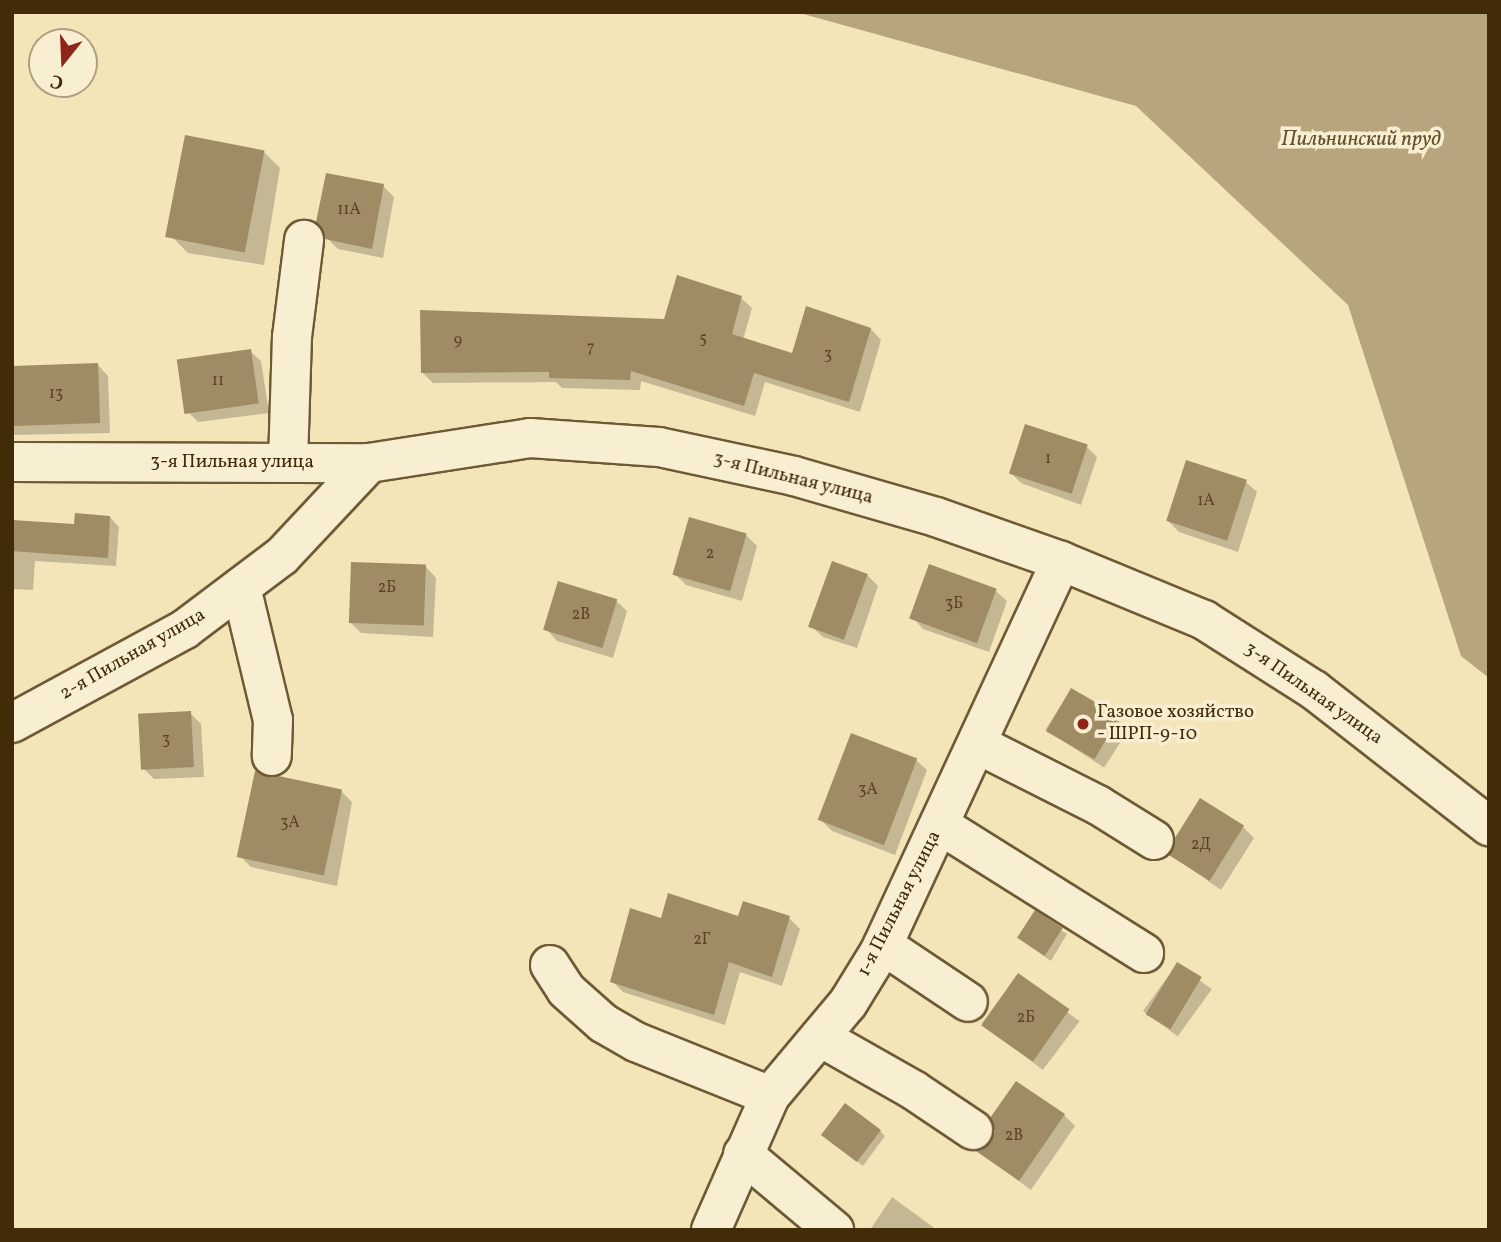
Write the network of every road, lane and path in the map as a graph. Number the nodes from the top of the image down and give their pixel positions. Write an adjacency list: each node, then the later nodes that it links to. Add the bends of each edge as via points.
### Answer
1 (304, 240): 3 (street, via 292,337)
2 (12, 462): 3 (street, 3-я Пильная улица)
3 (288, 463): 4 (street, 3-я Пильная улица)
4 (369, 464): 5 (street, 3-я Пильная улица, via 530,438 659,447 794,476 936,517); 6 (street, 2-я Пильная улица, via 282,556)
5 (1061, 561): 8 (street, 1-я Пильная улица); 11 (street, 3-я Пильная улица, via 1204,620 1314,690)
6 (241, 587): 7 (street, 2-я Пильная улица, via 185,629); 9 (street, via 271,709)
7 (12, 723)
8 (977, 744): 10 (street, 1-я Пильная улица); 12 (street, via 1097,805)
9 (272, 756)
10 (940, 825): 13 (street, 1-я Пильная улица); 14 (street)
11 (1489, 825)
12 (1154, 840)
13 (883, 945): 16 (street); 17 (street, 1-я Пильная улица, via 848,1003)
14 (1144, 953)
15 (550, 965): 18 (street, via 566,990 603,1023 636,1042)
16 (968, 1002)
17 (820, 1037): 18 (street, 1-я Пильная улица); 19 (street)
18 (770, 1096): 20 (street, 1-я Пильная улица)
19 (973, 1130)
20 (743, 1154): 21 (street, 1-я Пильная улица); 22 (street)
21 (710, 1230)
22 (834, 1230)

